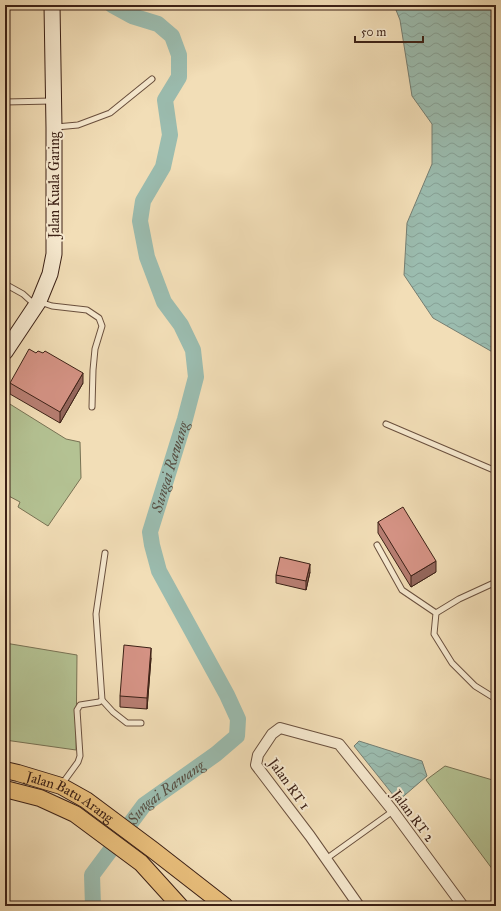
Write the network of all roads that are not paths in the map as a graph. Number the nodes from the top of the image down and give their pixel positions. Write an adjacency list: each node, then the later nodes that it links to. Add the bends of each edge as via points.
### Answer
1 (52, 5): 3 (street, Jalan Kuala Garing)
2 (152, 79): 5 (lane, via 110,113 78,125)
3 (54, 101): 4 (lane); 5 (street, Jalan Kuala Garing)
4 (5, 102)
5 (54, 128): 7 (street, Jalan Kuala Garing, via 54,254 50,274)
6 (5, 284): 7 (lane)
7 (38, 303): 8 (street, Jalan Kuala Garing); 9 (lane, via 86,310 99,318 102,326 95,349)
8 (5, 352)
9 (92, 407)
10 (386, 424): 11 (lane)
11 (496, 471)
12 (377, 545): 15 (lane, via 402,590)
13 (105, 553): 17 (lane, via 96,614)
14 (496, 582): 15 (lane)
15 (436, 613): 16 (lane, via 434,634 452,662 475,686)
16 (496, 699)
17 (102, 700): 18 (lane, via 127,723); 21 (lane, via 80,705 77,710 80,756)
18 (141, 723)
19 (339, 744): 23 (street, Jalan RT 2); 24 (street, Jalan RT 1, via 280,728 272,734 258,755 256,765)
20 (5, 770): 21 (main road, Jalan Batu Arang)
21 (61, 786): 26 (main road, Jalan Batu Arang, via 110,816)
22 (5, 789): 25 (main road, Jalan Batu Arang, via 40,798 75,814 141,864)
23 (393, 811): 24 (lane); 28 (street, Jalan RT 2)
24 (326, 859): 27 (street, Jalan RT 1)
25 (180, 906)
26 (225, 906)
27 (359, 906)
28 (463, 906)

